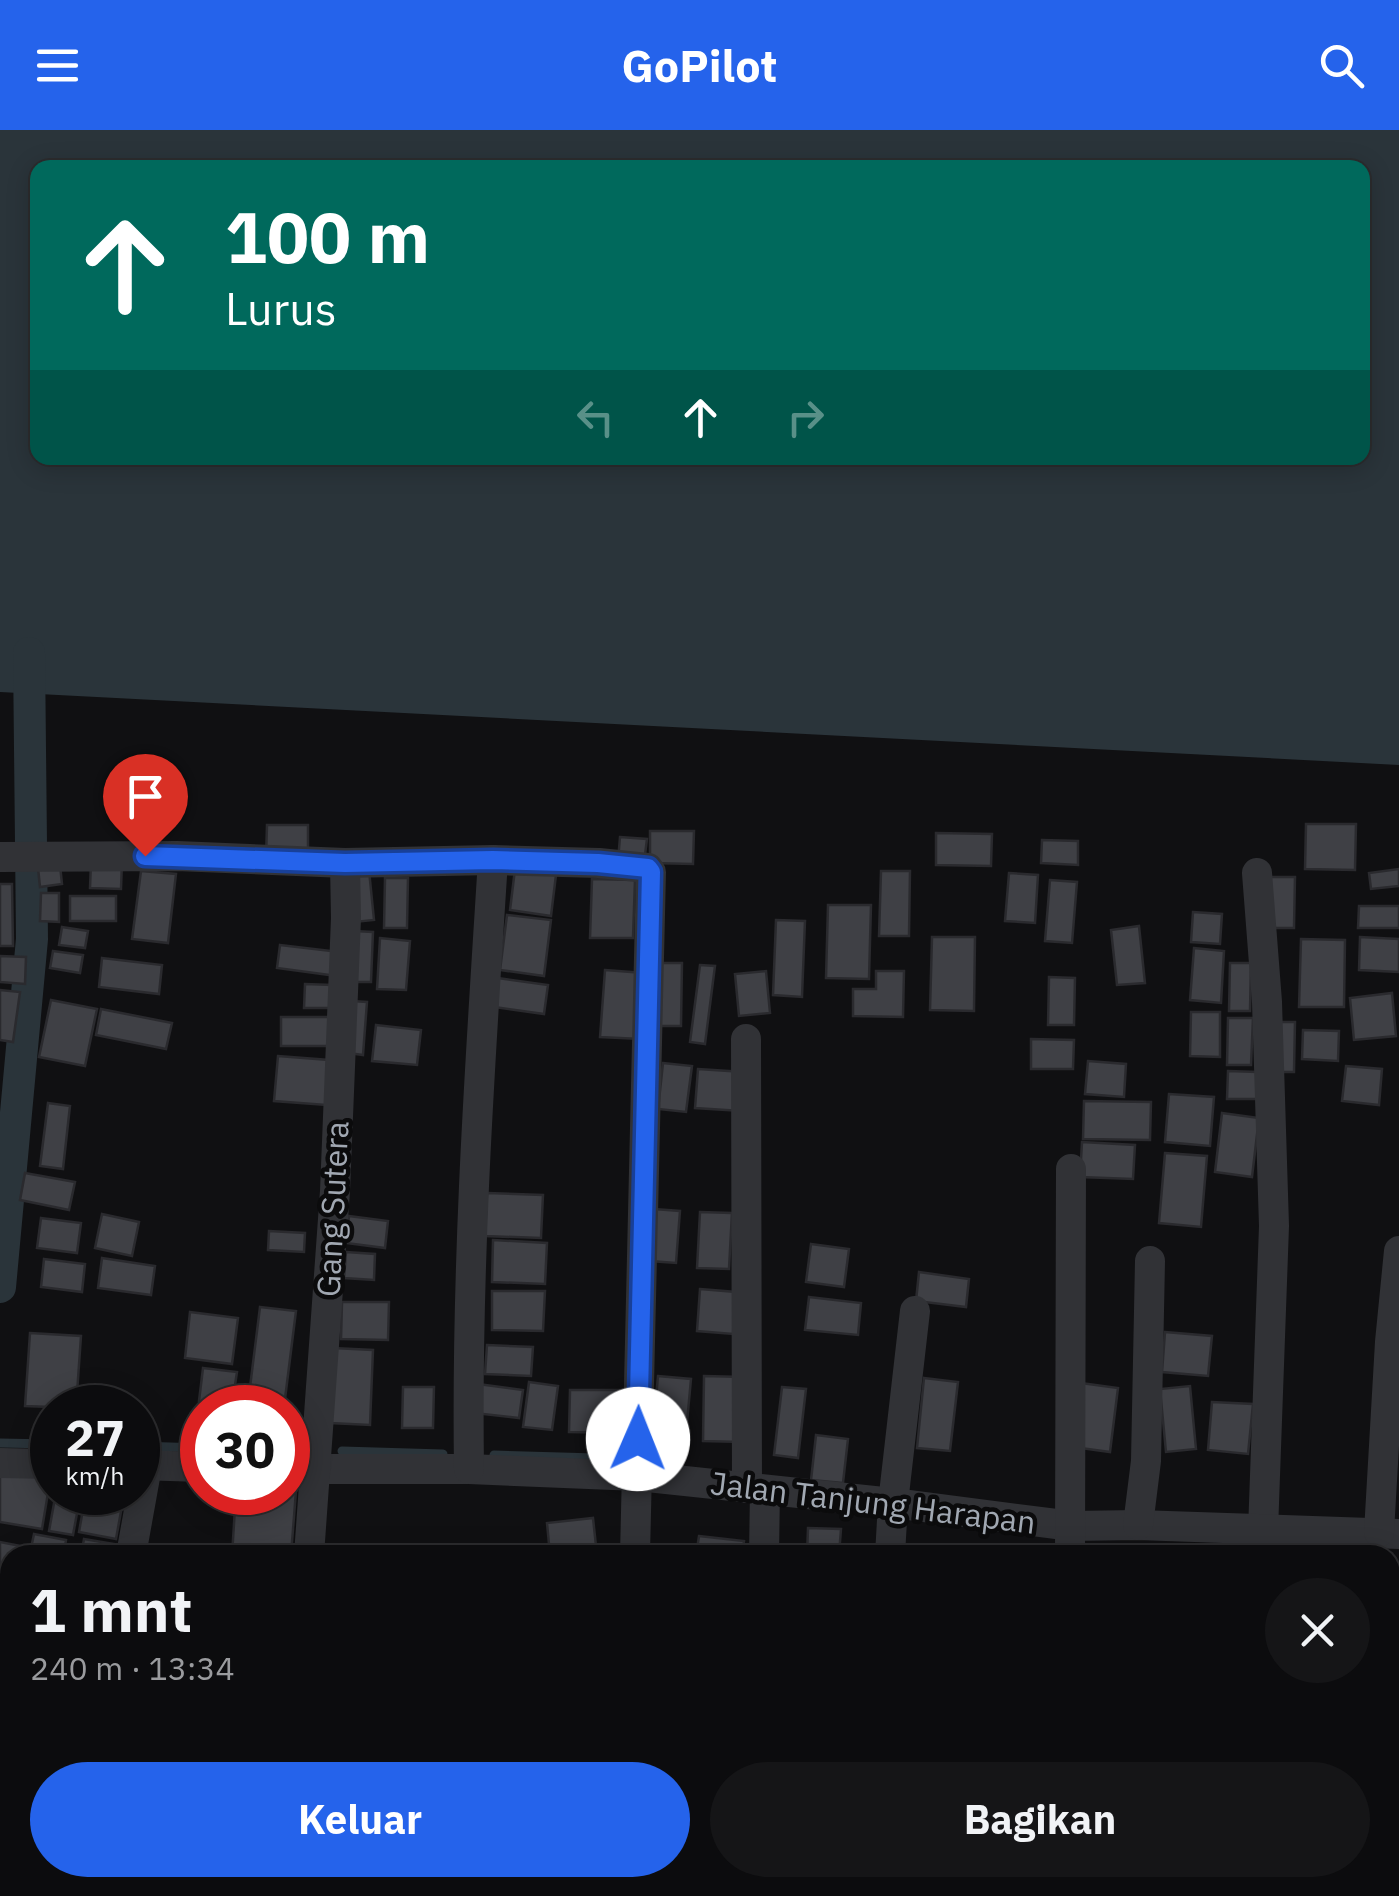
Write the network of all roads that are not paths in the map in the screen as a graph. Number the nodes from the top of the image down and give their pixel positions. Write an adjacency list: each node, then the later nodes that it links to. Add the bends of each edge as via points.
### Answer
1 (3, 857): 3 (street)
2 (493, 860): 3 (street); 14 (street, via 472,1181); 15 (street, via 651,872)
3 (345, 863): 10 (street, Gang Sutera, via 335,1192)
4 (1258, 873): 21 (street, via 1274,1226)
5 (746, 1039): 16 (street)
6 (1072, 1169): 23 (street)
7 (1399, 1251): 22 (street)
8 (1150, 1261): 20 (street, via 1146,1461)
9 (915, 1311): 17 (street)
10 (310, 1402)
11 (0, 1463): 12 (street)
12 (30, 1464)
13 (310, 1469): 14 (street, Jalan Tanjung Harapan)
14 (469, 1469): 15 (street, Jalan Tanjung Harapan)
15 (638, 1476): 16 (street, Jalan Tanjung Harapan); 26 (street)
16 (756, 1489): 17 (street, Jalan Tanjung Harapan); 27 (street)
17 (893, 1503): 23 (street, Jalan Tanjung Harapan); 28 (street)
18 (136, 1515): 24 (street)
19 (306, 1515): 25 (street, Gang Sutera)
20 (1138, 1525): 21 (street, Jalan Tanjung Harapan); 23 (street, Jalan Tanjung Harapan)
21 (1264, 1531): 22 (street, Jalan Tanjung Harapan)
22 (1381, 1538)
23 (1071, 1540)
24 (132, 1545)
25 (308, 1545)
26 (635, 1545)
27 (763, 1545)
28 (891, 1545)

